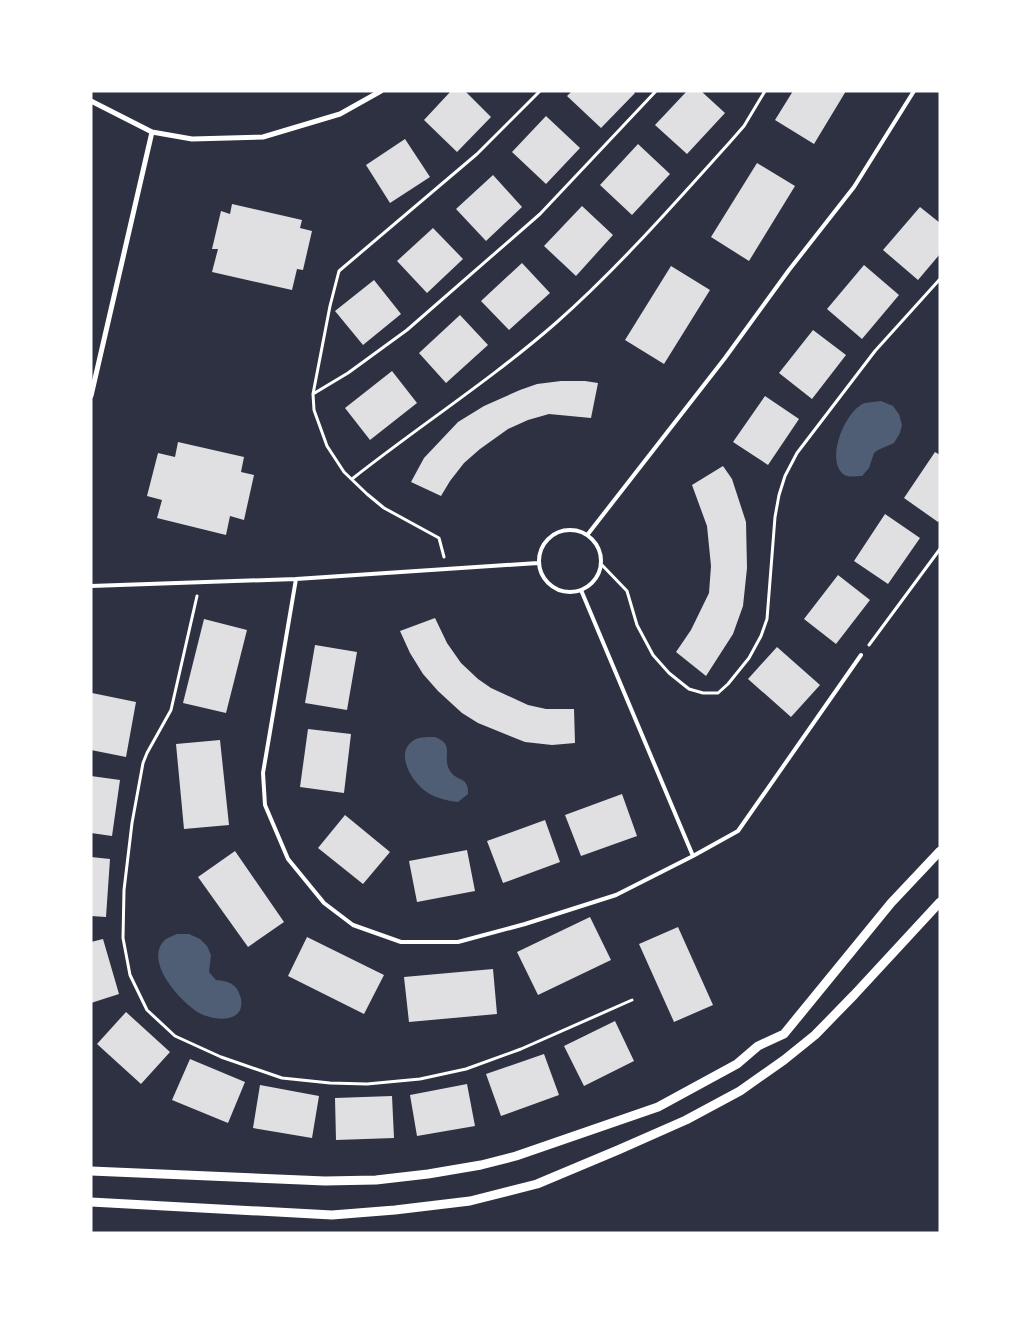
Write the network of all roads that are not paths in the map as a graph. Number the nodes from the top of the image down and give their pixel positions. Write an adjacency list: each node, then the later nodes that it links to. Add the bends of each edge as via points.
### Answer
1 (381, 91): 4 (street, via 340,114 263,137 192,140)
2 (914, 91): 6 (lane, via 854,187)
3 (91, 101): 4 (street)
4 (152, 132): 5 (street)
5 (91, 396)
6 (588, 534): 7 (lane, via 572,529 554,532 541,545); 10 (lane, via 599,548 602,565 595,580)
7 (538, 563): 8 (lane); 10 (lane, via 545,581 562,592)
8 (296, 579): 9 (lane); 13 (lane, via 263,774 265,805 288,859 324,903 353,925 400,942 458,942 616,895)
9 (91, 586)
10 (581, 590): 13 (lane)
11 (861, 655): 13 (lane, via 738,831)
12 (940, 852): 15 (street, via 891,903 784,1034 758,1046 737,1064 658,1107 516,1156 481,1165 376,1180 325,1181)
13 (693, 856)
14 (940, 902): 16 (street, via 815,1035 740,1091 677,1124 537,1184 470,1201 332,1215)
15 (91, 1171)
16 (91, 1202)

